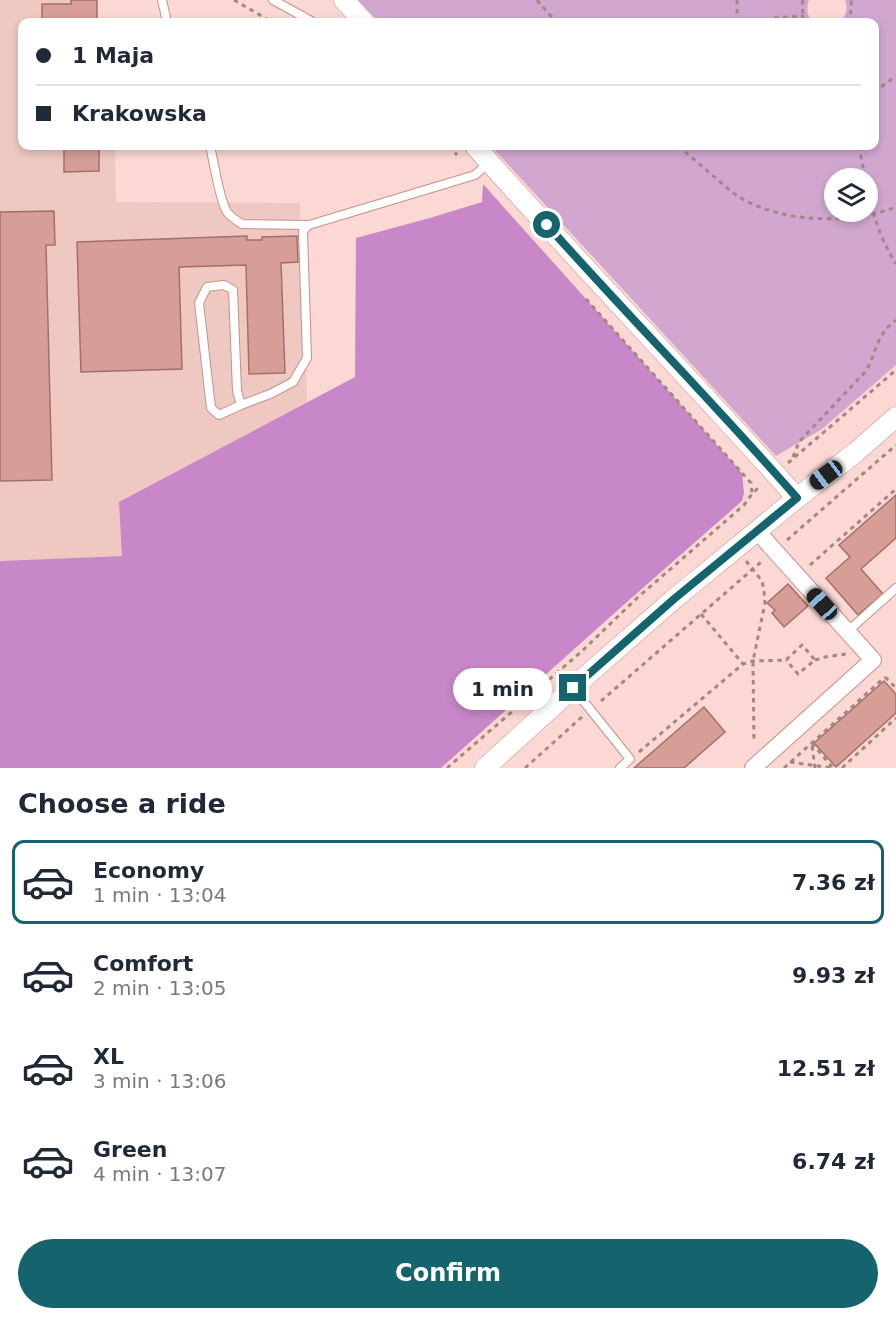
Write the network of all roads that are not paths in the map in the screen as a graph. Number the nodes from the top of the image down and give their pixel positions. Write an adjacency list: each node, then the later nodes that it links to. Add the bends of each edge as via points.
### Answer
1 (162, 0): 4 (lane)
2 (273, 0): 5 (lane)
3 (344, 0): 6 (street)
4 (166, 18)
5 (306, 18)
6 (360, 18)
7 (211, 150): 10 (lane, via 222,199 234,219 242,224)
8 (475, 150): 9 (street)
9 (482, 169): 10 (lane); 13 (street)
10 (309, 225): 11 (lane, via 303,231 307,358 293,382)
11 (241, 405): 11 (lane, via 237,391 233,290 224,285 207,287 199,303 211,408 219,415)
12 (896, 417): 13 (street)
13 (797, 498): 14 (street)
14 (756, 530): 16 (street); 17 (street)
15 (896, 588): 16 (lane)
16 (847, 632): 20 (street, via 873,660)
17 (573, 688): 18 (street); 19 (lane, via 630,759)
18 (485, 768)
19 (620, 768)
20 (754, 768)

